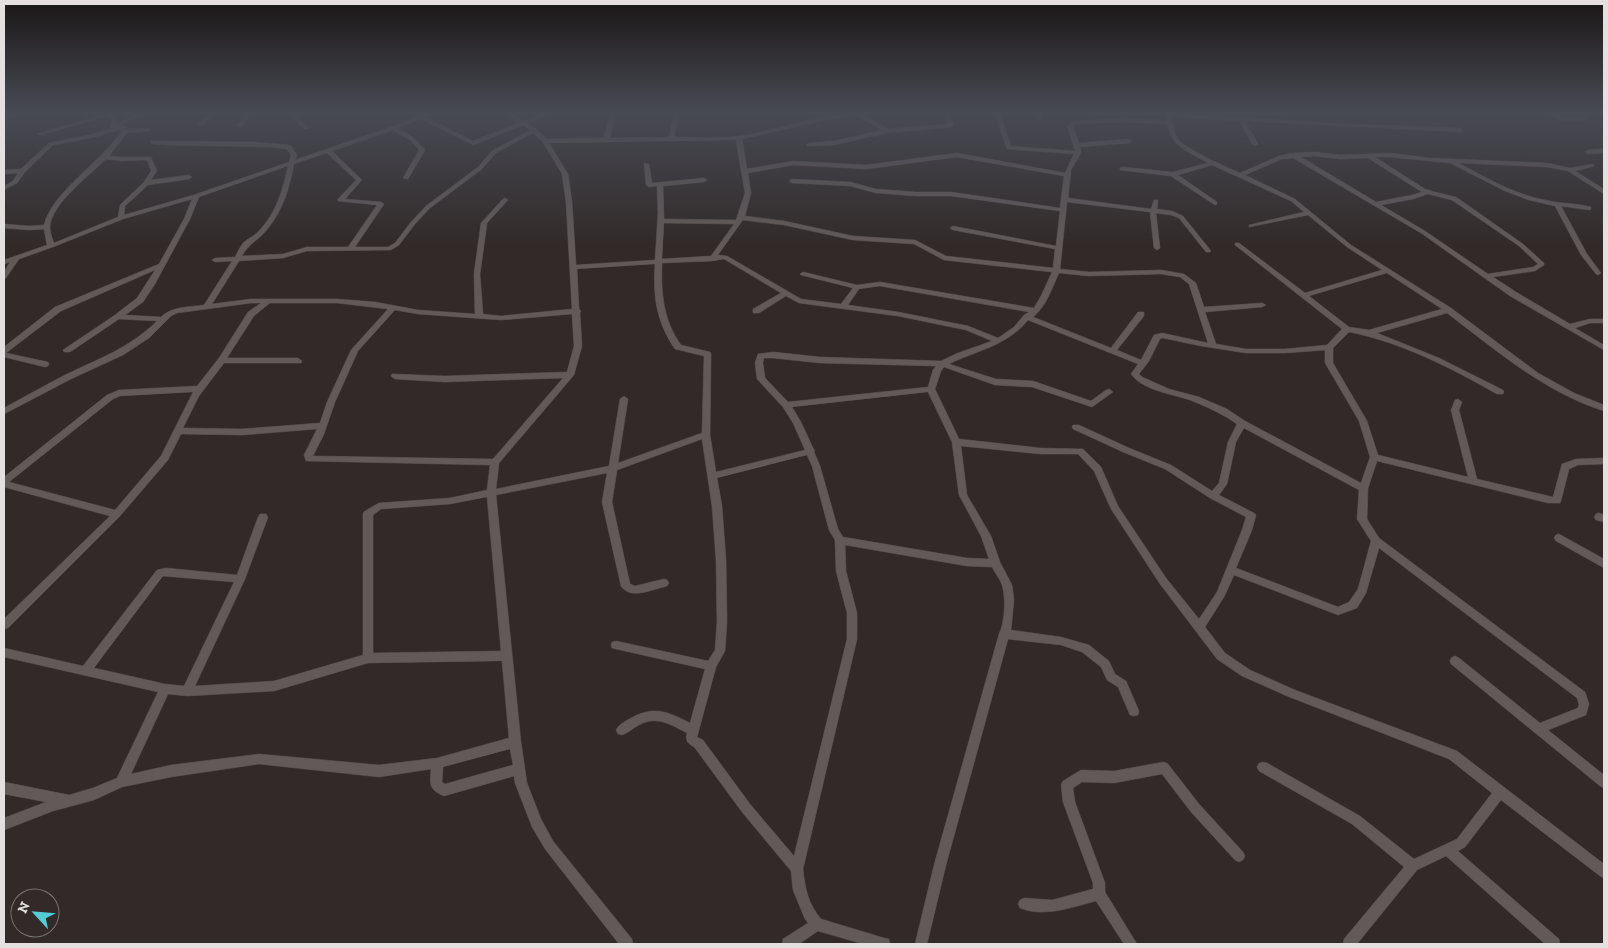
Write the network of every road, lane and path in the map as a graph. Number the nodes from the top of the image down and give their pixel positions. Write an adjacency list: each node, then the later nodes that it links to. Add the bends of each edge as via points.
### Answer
1 (38, 156): 27 (street)
2 (293, 156): 21 (street)
3 (309, 156): 21 (street)
4 (333, 156): 64 (street, via 359,180 340,200 381,204)
5 (418, 156): 34 (street)
6 (490, 156): 64 (street, via 480,168 428,207 393,248)
7 (554, 156): 73 (street, via 565,174 570,202)
8 (743, 156): 28 (street)
9 (948, 156): 28 (street, via 866,167 793,163)
10 (964, 156): 31 (street)
11 (1074, 156): 31 (street)
12 (1202, 156): 22 (street)
13 (1286, 156): 32 (street)
14 (1295, 156): 47 (street)
15 (1334, 156): 16 (street)
16 (1350, 156)
17 (1369, 156): 40 (street)
18 (1387, 156): 20 (street)
19 (105, 157): 37 (street, via 149,158 154,171); 58 (street, via 54,208)
20 (1449, 160): 26 (street, via 1547,165); 48 (street, via 1506,190)
21 (290, 163): 42 (street); 67 (street, via 283,199 256,237 246,244)
22 (1214, 163): 30 (street); 32 (street)
23 (646, 164): 38 (street, via 649,185)
24 (1592, 165): 26 (street)
25 (1122, 169): 30 (street)
26 (1570, 170): 41 (street)
27 (22, 171): 29 (street); 39 (street, via 15,182)
28 (746, 171): 54 (street, via 748,193)
29 (4, 172)
30 (1173, 174): 46 (street)
31 (1068, 175): 44 (street)
32 (1241, 175): 52 (street, via 1285,195)
33 (189, 177): 37 (street)
34 (406, 178)
35 (704, 180): 38 (street)
36 (792, 181): 50 (street, via 850,184 876,191 952,194)
37 (146, 183): 53 (street, via 122,206)
38 (660, 184): 55 (street)
39 (4, 188)
40 (1428, 192): 47 (street); 78 (street, via 1459,199 1542,264 1535,269)
41 (1604, 192)
42 (196, 196): 53 (street); 72 (street, via 187,219)
43 (505, 200): 97 (street, via 484,223 476,274)
44 (1065, 200): 50 (street); 51 (street)
45 (1156, 201): 51 (street)
46 (1216, 203)
47 (1374, 204): 78 (street, via 1423,232)
48 (1557, 204): 49 (street); 76 (street, via 1584,255)
49 (1589, 208)
50 (1064, 210): 62 (street)
51 (1153, 212): 63 (street); 65 (street, via 1181,217)
52 (1310, 213): 57 (street); 74 (street, via 1349,246)
53 (121, 218): 61 (street)
54 (740, 220): 55 (street); 68 (street); 75 (street, via 784,223 853,238 915,242 944,258)
55 (661, 221): 71 (street)
56 (4, 226): 58 (street)
57 (1251, 226)
58 (47, 227): 61 (street)
59 (952, 228): 62 (street)
60 (1237, 244): 82 (street)
61 (51, 246): 66 (street)
62 (1058, 248): 75 (street)
63 (1157, 248)
64 (350, 249): 67 (street, via 306,249 283,256)
65 (1208, 251)
66 (17, 257): 70 (street); 79 (street)
67 (238, 259): 69 (street); 87 (street)
68 (712, 259): 71 (street); 81 (street, via 725,257)
69 (215, 260)
70 (4, 262)
71 (659, 262): 73 (street); 133 (street, via 660,310 676,344 683,349 707,354)
72 (160, 266): 96 (street, via 140,300); 110 (street, via 58,309)
73 (574, 267): 91 (street)
74 (1386, 270): 82 (street); 90 (street)
75 (1056, 271): 89 (street, via 1182,275 1192,283); 92 (street)
76 (1598, 273)
77 (802, 274): 80 (street)
78 (1487, 276): 101 (street)
79 (4, 277)
80 (857, 287): 86 (street); 92 (street, via 880,284)
81 (785, 294): 86 (street, via 799,301); 93 (street)
82 (1303, 296): 102 (street)
83 (251, 301): 84 (street); 87 (street); 94 (street)
84 (268, 302): 88 (street, via 338,301); 94 (street)
85 (1262, 305): 89 (street)
86 (844, 306): 104 (street, via 968,328)
87 (206, 308): 99 (street, via 176,311)
88 (393, 308): 97 (street); 130 (street, via 355,350 334,393)
89 (1200, 310): 105 (street)
90 (1448, 310): 103 (street); 127 (street, via 1535,375 1571,395)
91 (577, 311): 97 (street); 116 (street, via 578,346)
92 (1036, 311): 98 (street)
93 (756, 312)
94 (251, 314): 111 (street)
95 (1141, 314): 109 (street)
96 (118, 317): 99 (street); 108 (street)
97 (479, 317)
98 (1027, 317): 104 (street, via 1017,329); 109 (street)
99 (164, 319): 128 (street, via 120,353)
100 (1604, 321): 101 (street)
101 (1569, 327): 107 (street)
102 (1348, 329): 103 (street); 106 (street)
103 (1368, 333): 122 (street, via 1472,376)
104 (999, 341): 115 (street)
105 (1213, 346): 106 (street, via 1246,351); 113 (street, via 1162,335 1157,337)
106 (1329, 347): 136 (street, via 1329,363 1363,421)
107 (1604, 348)
108 (67, 350)
109 (1112, 351): 113 (street, via 1138,362)
110 (4, 353): 114 (street)
111 (222, 360): 112 (street); 118 (street)
112 (298, 361)
113 (1145, 361): 129 (street, via 1135,374 1139,379 1196,399)
114 (45, 364)
115 (942, 364): 120 (street); 121 (street, via 995,382 1033,384 1092,404); 125 (street, via 761,356 761,379)
116 (570, 375): 117 (street, via 445,379); 138 (street)
117 (395, 376)
118 (200, 389): 119 (street); 126 (street)
119 (176, 390): 126 (street); 142 (street, via 119,393 110,397)
120 (931, 390): 125 (street); 134 (street)
121 (1109, 392)
122 (1500, 392)
123 (624, 399): 139 (street)
124 (1458, 402): 141 (street, via 1455,410)
125 (786, 405): 135 (street)
126 (188, 406): 132 (street)
127 (1604, 408)
128 (4, 411)
129 (1242, 423): 143 (street); 145 (street, via 1232,442 1223,484)
130 (323, 426): 132 (street, via 242,432); 138 (street, via 309,459)
131 (1076, 427): 145 (street, via 1168,467)
132 (179, 431): 146 (street, via 161,464)
133 (706, 435): 139 (street); 140 (street)
134 (956, 442): 151 (street, via 963,495 986,536); 157 (street, via 1040,451 1080,451 1098,468 1114,507 1163,581)
135 (811, 451): 140 (street); 149 (street, via 834,530)
136 (1374, 457): 141 (street); 143 (street)
137 (1604, 461): 141 (street, via 1576,462 1566,466 1557,501)
138 (495, 462): 144 (street)
139 (612, 469): 144 (street); 155 (street, via 607,502 626,586 634,590)
140 (713, 476): 164 (street, via 721,560 722,622 720,651)
141 (1473, 481)
142 (4, 483): 146 (street)
143 (1364, 488): 150 (street, via 1362,518)
144 (491, 492): 161 (street); 162 (street, via 450,501 379,506 368,513)
145 (1214, 496): 153 (street, via 1251,514)
146 (117, 514): 156 (street)
147 (263, 517): 154 (street)
148 (1559, 538): 152 (street)
149 (840, 540): 151 (street, via 967,562); 185 (street, via 841,571 852,613 852,639)
150 (1376, 541): 153 (street, via 1363,590 1353,605 1338,611); 169 (street, via 1582,695 1582,711)
151 (995, 563): 158 (street, via 1008,585 1007,629)
152 (1604, 564)
153 (1232, 570): 157 (street, via 1221,594)
154 (240, 579): 165 (street, via 160,573); 167 (street)
155 (664, 583)
156 (4, 625)
157 (1199, 626): 179 (street, via 1221,656 1246,673 1329,709 1453,755)
158 (1004, 634): 168 (street, via 1061,641 1084,648 1105,664 1111,677 1122,684); 193 (street)
159 (616, 645): 164 (street)
160 (4, 652): 165 (street)
161 (505, 656): 162 (street); 172 (street)
162 (368, 658): 167 (street, via 274,686)
163 (1455, 661): 169 (street)
164 (712, 666): 171 (street)
165 (86, 670): 166 (street)
166 (164, 689): 167 (street); 176 (street)
167 (187, 691)
168 (1134, 711)
169 (1538, 729): 177 (street)
170 (622, 730): 171 (street, via 650,714 667,717)
171 (694, 731): 185 (street, via 691,739 699,744)
172 (515, 742): 173 (street); 175 (street)
173 (436, 763): 175 (street, via 436,785 444,790); 176 (street, via 379,771 259,759 171,771)
174 (1263, 767): 184 (street, via 1356,820)
175 (519, 769): 190 (street, via 528,804 548,845)
176 (121, 782): 180 (street)
177 (1604, 782)
178 (4, 788): 180 (street)
179 (1500, 792): 182 (street, via 1461,843); 186 (street)
180 (73, 801): 181 (street, via 53,805)
181 (4, 824)
182 (1448, 850): 184 (street); 196 (street)
183 (1239, 856): 187 (street, via 1164,768 1114,777 1081,776 1067,785 1069,802 1099,883)
184 (1413, 866): 195 (street)
185 (797, 869): 189 (street, via 799,890 809,915)
186 (1604, 872)
187 (1099, 894): 188 (street, via 1052,906); 194 (street)
188 (1024, 904)
189 (817, 924): 191 (street); 192 (street)
190 (627, 944)
191 (788, 944)
192 (884, 944)
193 (921, 944)
194 (1131, 944)
195 (1349, 944)
196 (1554, 944)

